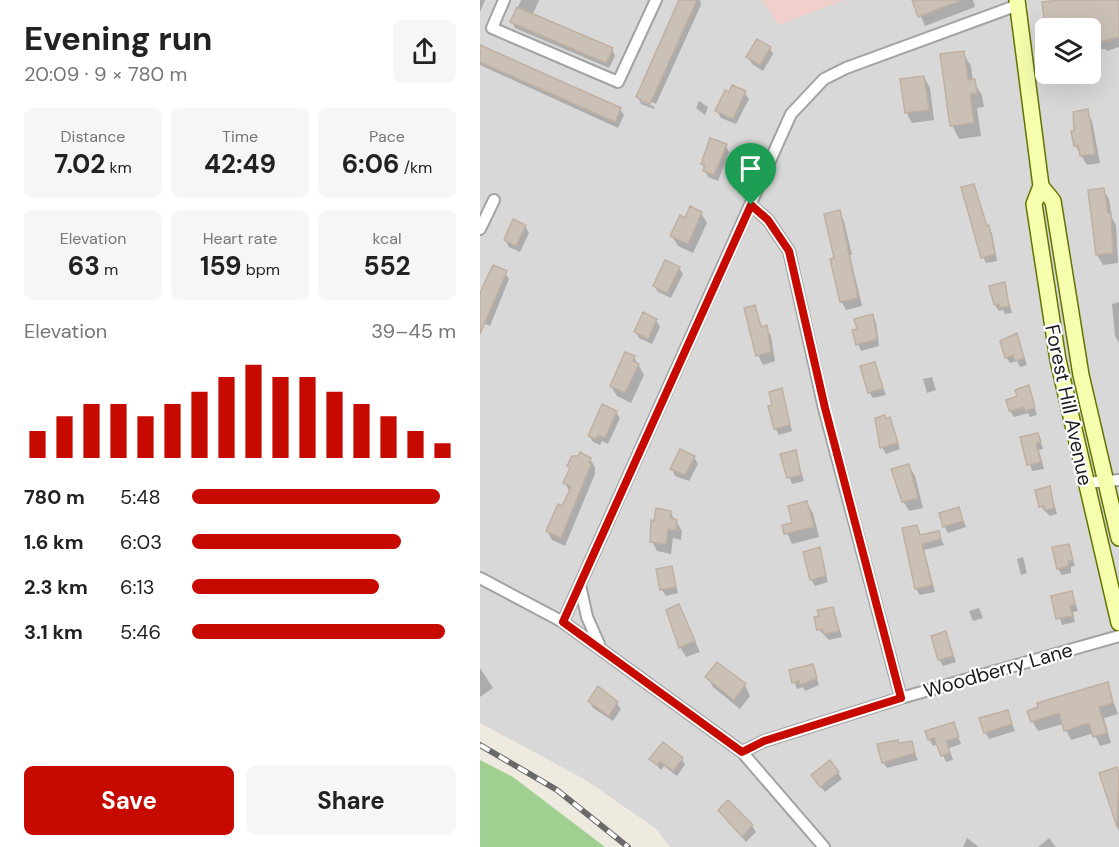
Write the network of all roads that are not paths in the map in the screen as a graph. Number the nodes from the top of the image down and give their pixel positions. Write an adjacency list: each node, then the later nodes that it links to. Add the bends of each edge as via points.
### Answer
1 (504, 0): 2 (street, via 492,28 618,82)
2 (656, 0)
3 (1017, 3): 4 (main road, Forest Hill Avenue); 6 (street, via 824,79 791,114)
4 (1041, 186): 8 (main road, Forest Hill Avenue, via 1053,201 1081,375); 9 (main road, Forest Hill Avenue, via 1034,204 1046,290)
5 (494, 200): 7 (street)
6 (751, 205): 12 (street); 17 (street, via 768,220 789,251 825,408)
7 (480, 229)
8 (1112, 481): 9 (street); 10 (main road, Forest Hill Avenue)
9 (1085, 483): 14 (main road, Forest Hill Avenue)
10 (1119, 538)
11 (480, 578): 13 (street)
12 (580, 585): 13 (street); 16 (street, via 587,617)
13 (563, 622): 16 (street)
14 (1119, 623)
15 (1119, 636): 17 (street, Woodberry Lane)
16 (600, 647): 18 (street)
17 (901, 698): 18 (street, Woodberry Lane, via 764,741)
18 (742, 752): 19 (street)
19 (824, 847)

